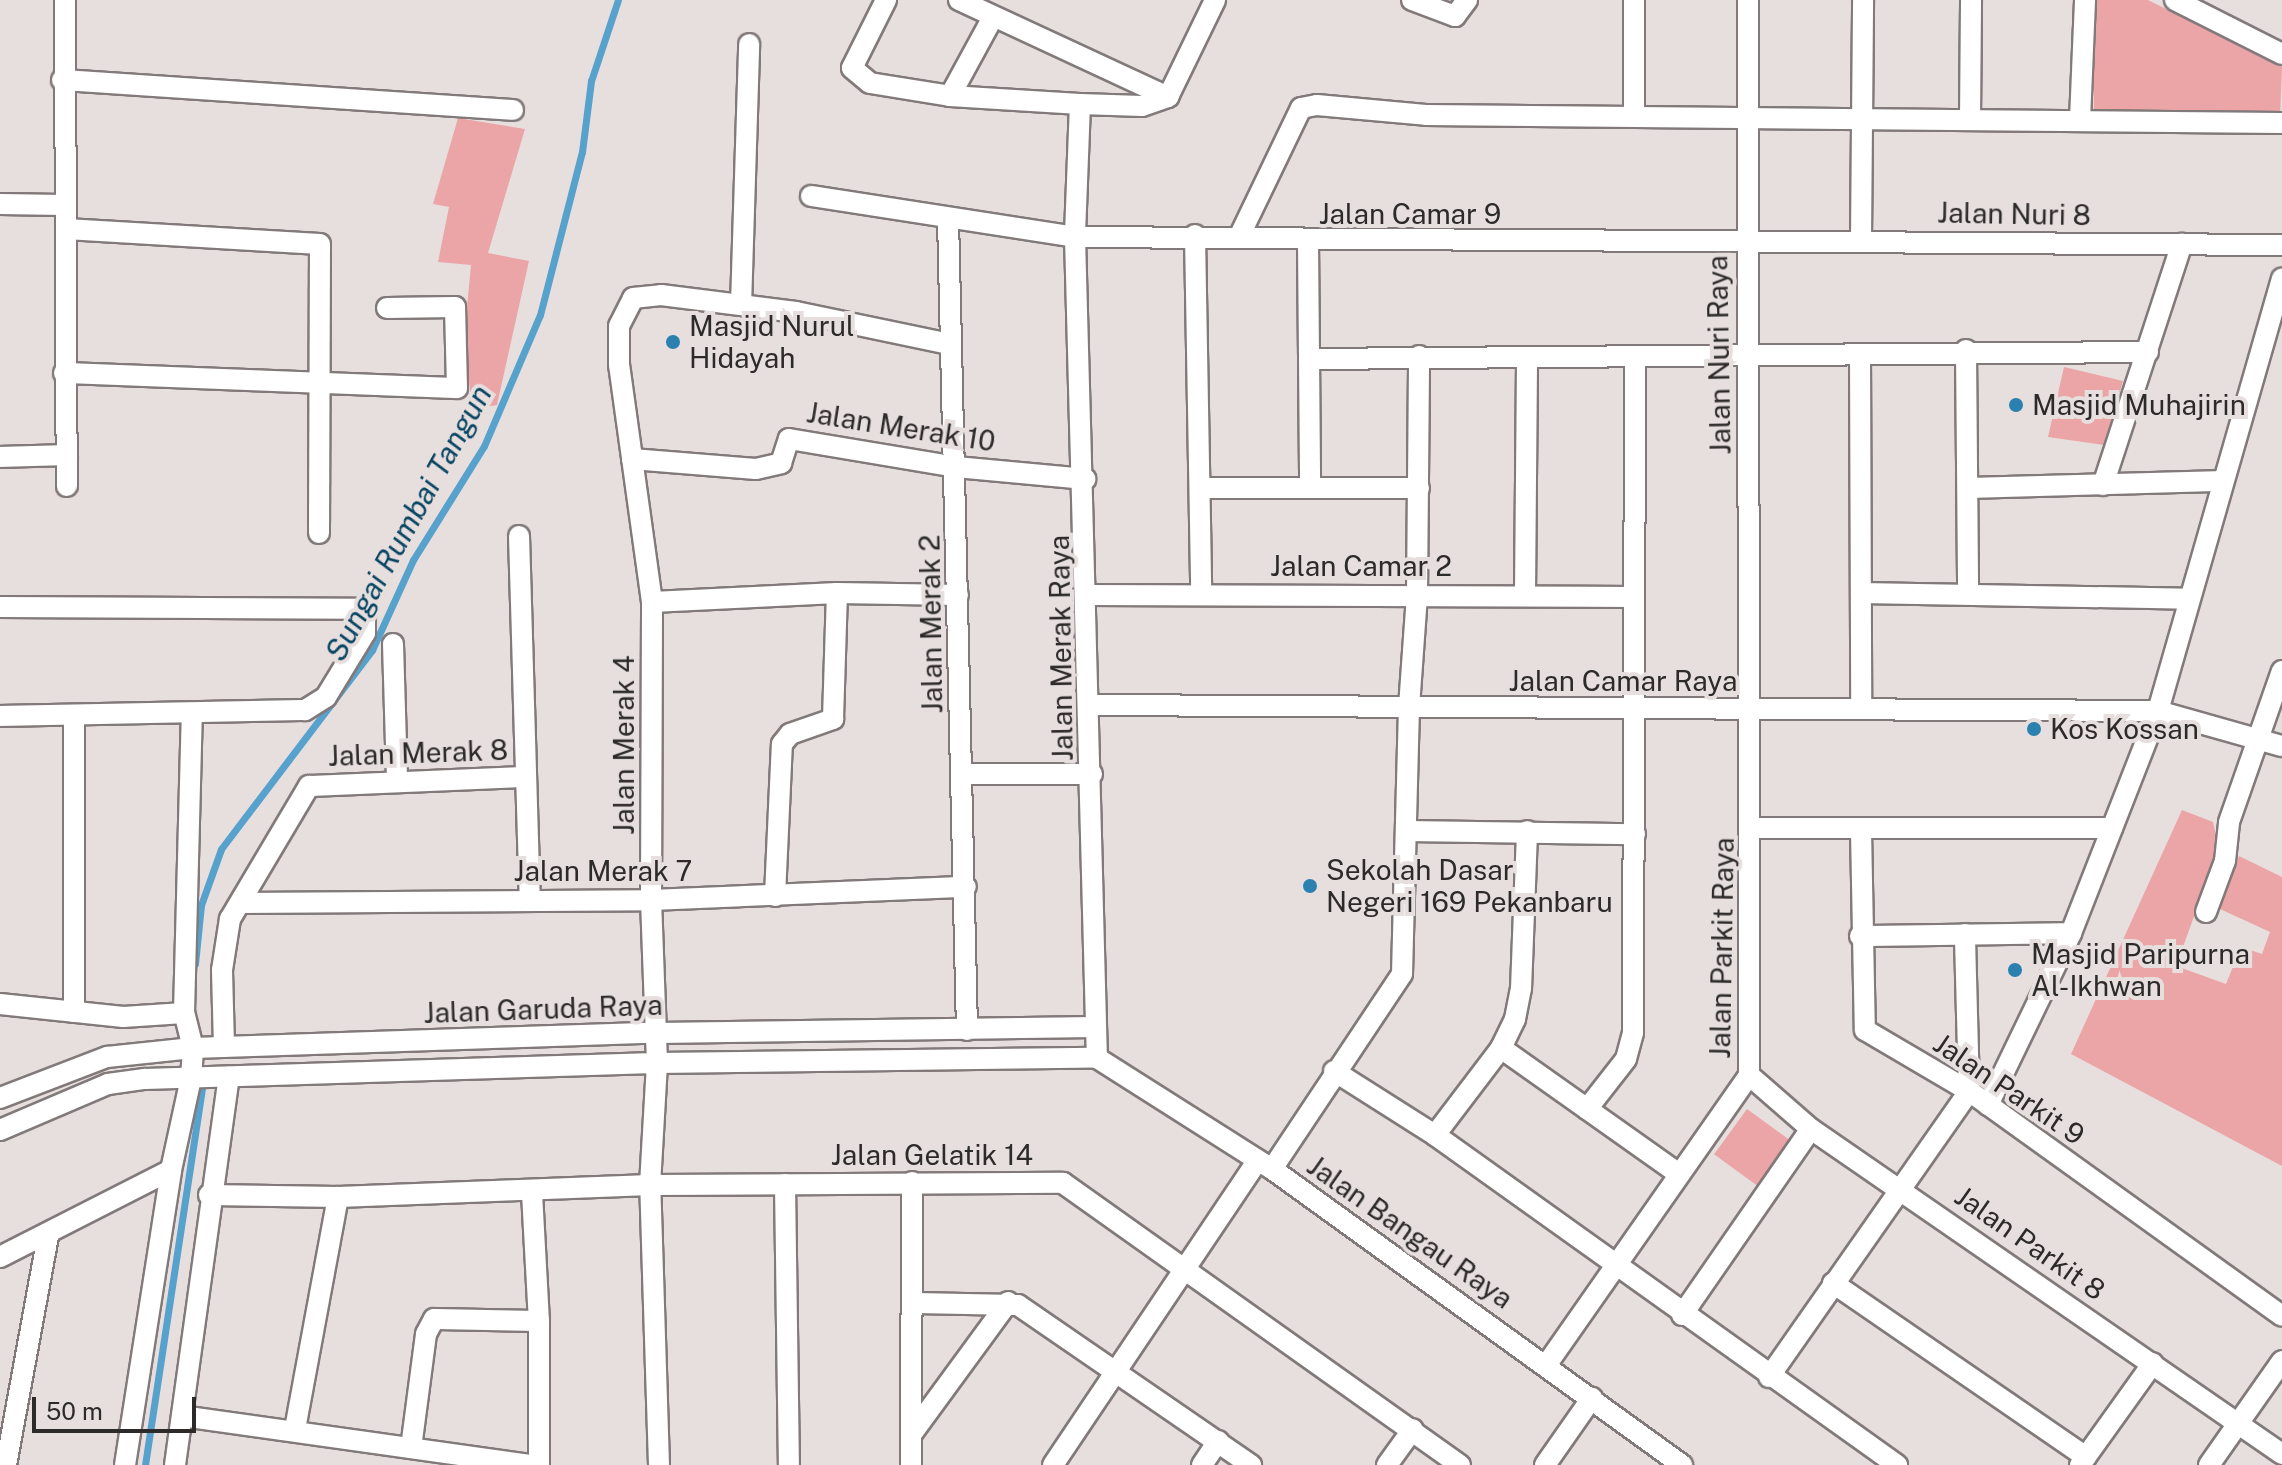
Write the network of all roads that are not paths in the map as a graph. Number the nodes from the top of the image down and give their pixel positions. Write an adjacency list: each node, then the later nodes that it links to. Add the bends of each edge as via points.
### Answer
1 (65, 0): 16 (street)
2 (886, 0): 17 (street, via 852,68 870,83)
3 (959, 0): 13 (street)
4 (1412, 0): 5 (street, via 1455,16)
5 (1467, 0)
6 (1634, 0): 21 (street)
7 (1748, 0): 24 (street, Jalan Nuri Raya)
8 (1863, 0): 25 (street)
9 (1971, 0): 22 (street)
10 (2085, 0): 23 (street)
11 (2175, 0): 15 (street)
12 (1208, 2): 18 (street)
13 (993, 17): 17 (street); 18 (street)
14 (749, 44): 41 (street)
15 (2282, 54)
16 (62, 80): 20 (street); 29 (street)
17 (950, 96): 19 (street)
18 (1168, 97): 19 (street, via 1142,106)
19 (1080, 104): 33 (street, Jalan Merak Raya)
20 (513, 110)
21 (1634, 116): 24 (street); 34 (street, via 1426,115 1336,104 1301,108)
22 (1970, 119): 23 (street); 25 (street)
23 (2080, 120): 26 (street)
24 (1747, 121): 25 (street); 36 (street, Jalan Nuri Raya)
25 (1862, 121): 35 (street)
26 (2282, 123)
27 (811, 196): 30 (street, Jalan Camar 9)
28 (0, 204): 29 (street)
29 (63, 205): 31 (street)
30 (948, 218): 33 (street, Jalan Camar 9); 43 (street, Jalan Merak 2)
31 (66, 229): 52 (street); 53 (street, via 320,244)
32 (1195, 235): 33 (street, Jalan Camar 9); 34 (street, Jalan Camar 9); 62 (street)
33 (1075, 237): 58 (street, Jalan Merak Raya)
34 (1239, 237): 37 (street, Jalan Camar 9)
35 (1861, 239): 36 (street, Jalan Nuri 8); 38 (street, Jalan Nuri 8)
36 (1745, 241): 37 (street, Jalan Camar 9); 48 (street, Jalan Nuri Raya)
37 (1308, 242): 49 (street)
38 (2182, 244): 39 (street, Jalan Nuri 8); 45 (street)
39 (2282, 245)
40 (2282, 278): 59 (street)
41 (741, 305): 43 (street); 56 (street, Jalan Merak 4, via 661,295 633,298 619,326)
42 (387, 308): 53 (street, via 455,307 457,388)
43 (949, 344): 57 (street, Jalan Merak 2)
44 (1966, 350): 45 (street); 46 (street); 65 (street)
45 (2148, 352): 60 (street)
46 (1860, 354): 48 (street); 71 (street)
47 (1419, 356): 49 (street); 50 (street); 64 (street)
48 (1749, 356): 51 (street); 84 (street, Jalan Nuri Raya)
49 (1309, 359): 63 (street)
50 (1527, 359): 51 (street); 70 (street)
51 (1635, 359): 76 (street)
52 (64, 373): 53 (street); 54 (street)
53 (323, 382): 66 (street)
54 (67, 455): 55 (street); 61 (street)
55 (0, 457)
56 (632, 459): 57 (street, Jalan Merak 10, via 756,469 781,463 789,439); 78 (street, Jalan Merak 4)
57 (956, 467): 58 (street, Jalan Merak 10); 73 (street, Jalan Merak 2)
58 (1085, 479): 74 (street, Jalan Merak Raya)
59 (2223, 481): 60 (street); 77 (street)
60 (2103, 485): 65 (street)
61 (67, 486)
62 (1201, 488): 63 (street); 69 (street)
63 (1310, 488): 64 (street)
64 (1419, 488): 75 (street)
65 (1969, 488): 72 (street)
66 (319, 533)
67 (519, 536): 95 (street)
68 (837, 593): 73 (street); 78 (street); 104 (street, via 833,719 790,734 782,744)
69 (1201, 593): 74 (street, Jalan Camar 2); 75 (street, Jalan Camar 2)
70 (1525, 593): 75 (street, Jalan Camar 2); 76 (street, Jalan Camar 2)
71 (1861, 593): 72 (street); 85 (street)
72 (1968, 594): 77 (street)
73 (958, 595): 93 (street, Jalan Merak 2)
74 (1088, 595): 82 (street, Jalan Merak Raya)
75 (1417, 595): 83 (street)
76 (1634, 597): 86 (street)
77 (2189, 599): 87 (street)
78 (652, 602): 106 (street, Jalan Merak 4)
79 (0, 607): 88 (street, via 356,609 365,618 365,633 316,706 277,714)
80 (393, 644): 96 (street)
81 (2282, 671): 91 (street)
82 (1089, 705): 83 (street, Jalan Camar Raya); 94 (street, Jalan Merak Raya)
83 (1409, 707): 86 (street, Jalan Camar Raya); 100 (street)
84 (1750, 709): 85 (street, Jalan Camar Raya); 86 (street, Jalan Camar Raya); 97 (street, Jalan Parkit Raya)
85 (1861, 709): 87 (street, Jalan Camar Raya)
86 (1638, 711): 102 (street)
87 (2158, 711): 91 (street, Jalan Camar Raya); 98 (street)
88 (192, 714): 90 (street); 114 (street)
89 (0, 716): 90 (street)
90 (74, 717): 113 (street)
91 (2261, 739): 92 (street, Jalan Camar Raya); 108 (street, via 2229,822 2225,861)
92 (2282, 746)
93 (962, 774): 94 (street); 103 (street, Jalan Merak 2)
94 (1092, 774): 115 (street, Jalan Merak Raya)
95 (525, 777): 96 (street, Jalan Merak 8); 105 (street)
96 (397, 779): 107 (street, Jalan Merak 8, via 309,786)
97 (1752, 828): 99 (street); 123 (street, Jalan Parkit Raya)
98 (2112, 828): 99 (street); 109 (street)
99 (1861, 830): 111 (street, Jalan Parkit 9)
100 (1407, 831): 101 (street); 122 (street, via 1402,974)
101 (1527, 831): 102 (street); 119 (street, via 1521,989)
102 (1635, 834): 129 (street, via 1632,1046)
103 (966, 887): 104 (street, Jalan Merak 7); 116 (street, Jalan Merak 2)
104 (775, 896): 106 (street, Jalan Merak 7)
105 (530, 899): 106 (street, Jalan Merak 7); 107 (street, Jalan Merak 7)
106 (651, 900): 117 (street, Jalan Merak 4)
107 (240, 903): 118 (street, Jalan Merak 8, via 226,931)
108 (2206, 912)
109 (2071, 933): 110 (street); 128 (street)
110 (1965, 934): 111 (street); 126 (street)
111 (1860, 936): 126 (street, Jalan Parkit 9, via 1863,1027)
112 (0, 1004): 113 (street)
113 (74, 1012): 114 (street, via 123,1017)
114 (184, 1013): 118 (street)
115 (1095, 1027): 116 (street, Jalan Garuda Raya); 120 (street, Jalan Merak Raya)
116 (967, 1030): 117 (street, Jalan Garuda Raya)
117 (657, 1033): 118 (street, Jalan Garuda Raya); 121 (street, Jalan Merak 4)
118 (210, 1047): 125 (street, Jalan Merak 8); 127 (street, Jalan Garuda Raya, via 107,1057)
119 (1501, 1048): 129 (street); 132 (street)
120 (1097, 1058): 121 (street, Jalan Garuda Raya); 133 (street, Jalan Bangau Raya)
121 (657, 1063): 124 (street, Jalan Garuda Raya); 138 (street, Jalan Merak 4)
122 (1334, 1071): 132 (street); 133 (street)
123 (1749, 1075): 130 (street, Jalan Parkit 8); 135 (street, Jalan Parkit Raya)
124 (222, 1077): 125 (street); 141 (street)
125 (191, 1078): 131 (street, via 108,1084); 134 (street, Jalan Merak 8)
126 (1969, 1091): 128 (street, Jalan Parkit 9); 139 (street)
127 (0, 1098)
128 (1988, 1105): 151 (street, Jalan Parkit 9)
129 (1587, 1109): 135 (street)
130 (1811, 1129): 139 (street, Jalan Parkit 8); 150 (street)
131 (0, 1130)
132 (1435, 1135): 145 (street)
133 (1265, 1164): 146 (street); 155 (street, Jalan Bangau Raya)
134 (171, 1170): 143 (street); 170 (street, Jalan Merak 8)
135 (1679, 1174): 145 (street, Jalan Parkit Raya)
136 (912, 1182): 137 (street, Jalan Gelatik 14); 146 (street, Jalan Gelatik 14, via 1063,1183); 149 (street)
137 (785, 1184): 138 (street, Jalan Gelatik 14); 175 (street)
138 (650, 1185): 140 (street, Jalan Gelatik 14); 174 (street, Jalan Merak 4)
139 (1899, 1185): 147 (street); 154 (street, Jalan Parkit 8)
140 (532, 1193): 142 (street, Jalan Gelatik 14); 152 (street)
141 (209, 1195): 142 (street, Jalan Gelatik 14); 160 (street)
142 (338, 1197): 162 (street)
143 (48, 1236): 144 (street); 158 (street)
144 (0, 1257)
145 (1614, 1266): 150 (street); 155 (street, Jalan Parkit Raya)
146 (1184, 1273): 156 (street); 163 (street, Jalan Gelatik 14)
147 (1833, 1283): 157 (street); 168 (street)
148 (1008, 1302): 149 (street); 156 (street); 164 (street)
149 (913, 1303): 164 (street)
150 (1682, 1315): 157 (street)
151 (2282, 1316)
152 (539, 1321): 166 (street, via 434,1319 426,1334); 173 (street)
153 (2282, 1361): 161 (street)
154 (2153, 1363): 161 (street, Jalan Parkit 8); 168 (street)
155 (1547, 1364): 159 (street, Jalan Bangau Raya)
156 (1113, 1369): 165 (street); 177 (street)
157 (1769, 1377): 184 (street)
158 (10, 1395): 169 (street)
159 (1592, 1398): 182 (street); 183 (street, Jalan Bangau Raya)
160 (182, 1416): 162 (street); 171 (street)
161 (2237, 1425): 167 (street, Jalan Parkit 8); 185 (street)
162 (295, 1429): 166 (street)
163 (1413, 1429): 180 (street); 181 (street, Jalan Gelatik 14)
164 (913, 1432): 176 (street)
165 (1218, 1441): 178 (street); 179 (street)
166 (411, 1448): 172 (street)
167 (2282, 1454)
168 (2083, 1461)
169 (6, 1465)
170 (125, 1465)
171 (175, 1465)
172 (529, 1465)
173 (539, 1465)
174 (659, 1465)
175 (789, 1465)
176 (911, 1465)
177 (1053, 1465)
178 (1202, 1465)
179 (1251, 1465)
180 (1387, 1465)
181 (1460, 1465)
182 (1545, 1465)
183 (1682, 1465)
184 (1897, 1465)
185 (2209, 1465)

